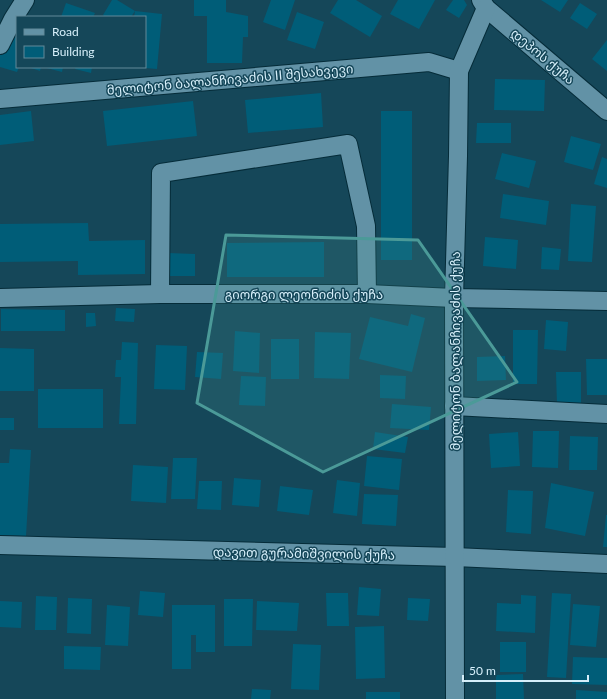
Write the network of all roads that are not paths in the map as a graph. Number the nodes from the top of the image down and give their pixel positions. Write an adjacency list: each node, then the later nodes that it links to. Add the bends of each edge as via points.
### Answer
1 (25, 0): 3 (street)
2 (484, 4): 4 (street, მელიტონ ბალანჩივაძის ქუჩა); 6 (street, დეპოს ქუჩა)
3 (0, 45)
4 (458, 71): 5 (street, მელიტონ ბალანჩივაძის II შესახვევი, via 429,62); 10 (street, მელიტონ ბალანჩივაძის ქუჩა)
5 (0, 99)
6 (607, 111)
7 (160, 294): 8 (street, გიორგი ლეონიძის ქუჩა); 8 (street, via 161,173 348,144 366,226); 9 (street, გიორგი ლეონიძის ქუჩა)
8 (367, 294): 10 (street, გიორგი ლეონიძის ქუჩა)
9 (0, 298)
10 (454, 298): 11 (street, გიორგი ლეონიძის ქუჩა); 12 (street, მელიტონ ბალანჩივაძის ქუჩა)
11 (607, 301)
12 (454, 406): 13 (street); 15 (street, მელიტონ ბალანჩივაძის ქუჩა)
13 (607, 414)
14 (0, 545): 15 (street, დავით გურამიშვილის ქუჩა)
15 (455, 556): 16 (street, დავით გურამიშვილის ქუჩა); 17 (street, მელიტონ ბალანჩივაძის ქუჩა)
16 (607, 564)
17 (455, 699)

